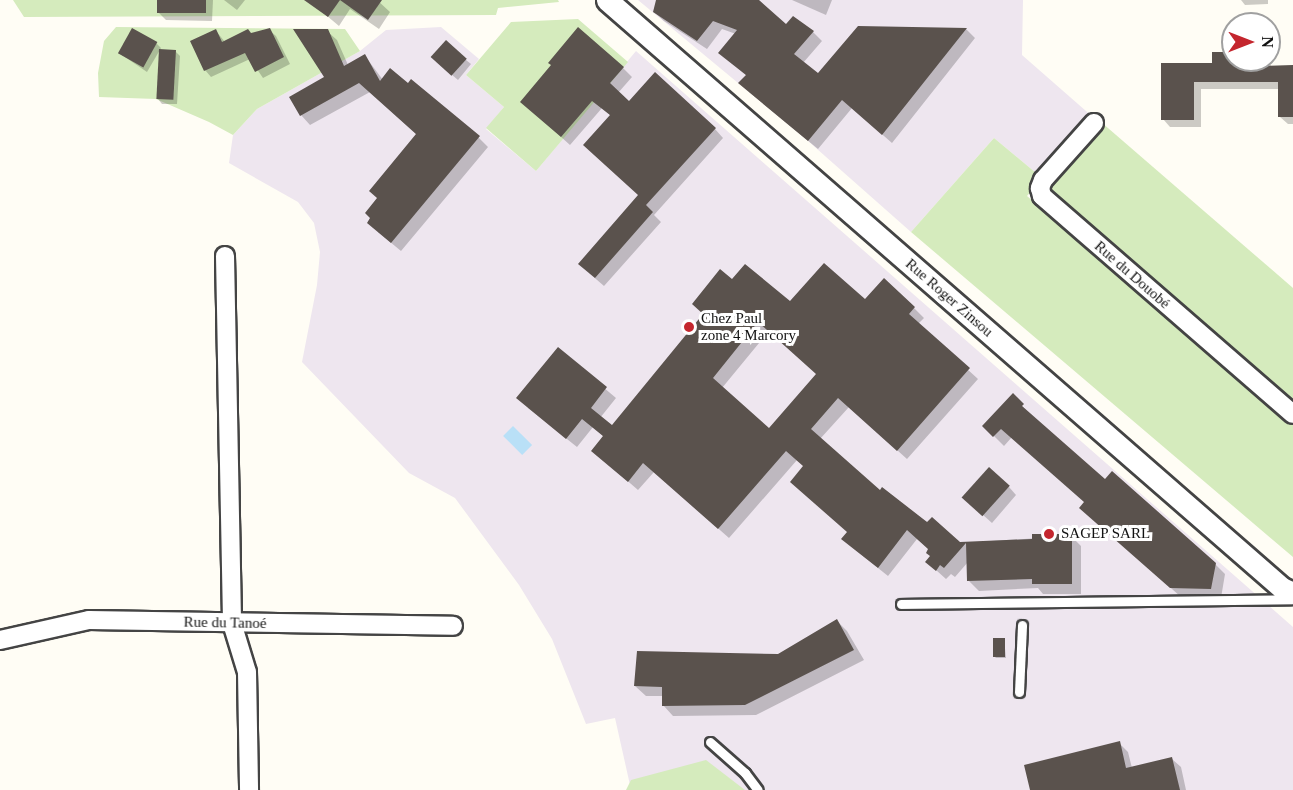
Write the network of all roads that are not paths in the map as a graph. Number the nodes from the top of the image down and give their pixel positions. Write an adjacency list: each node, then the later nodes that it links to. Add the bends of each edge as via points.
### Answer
1 (608, 0): 5 (street, Rue Roger Zinsou)
2 (1094, 123): 4 (street, Rue du Douobé, via 1043,180 1042,196)
3 (225, 256): 8 (street)
4 (1293, 414)
5 (1293, 594)
6 (1293, 599): 7 (lane)
7 (901, 604)
8 (232, 623): 10 (street, Rue du Tanoé); 11 (street, Rue du Tanoé, via 89,620); 14 (street, via 247,672)
9 (1022, 625): 12 (lane)
10 (453, 626)
11 (0, 640)
12 (1019, 692)
13 (710, 742): 15 (lane)
14 (249, 790)
15 (758, 790)

